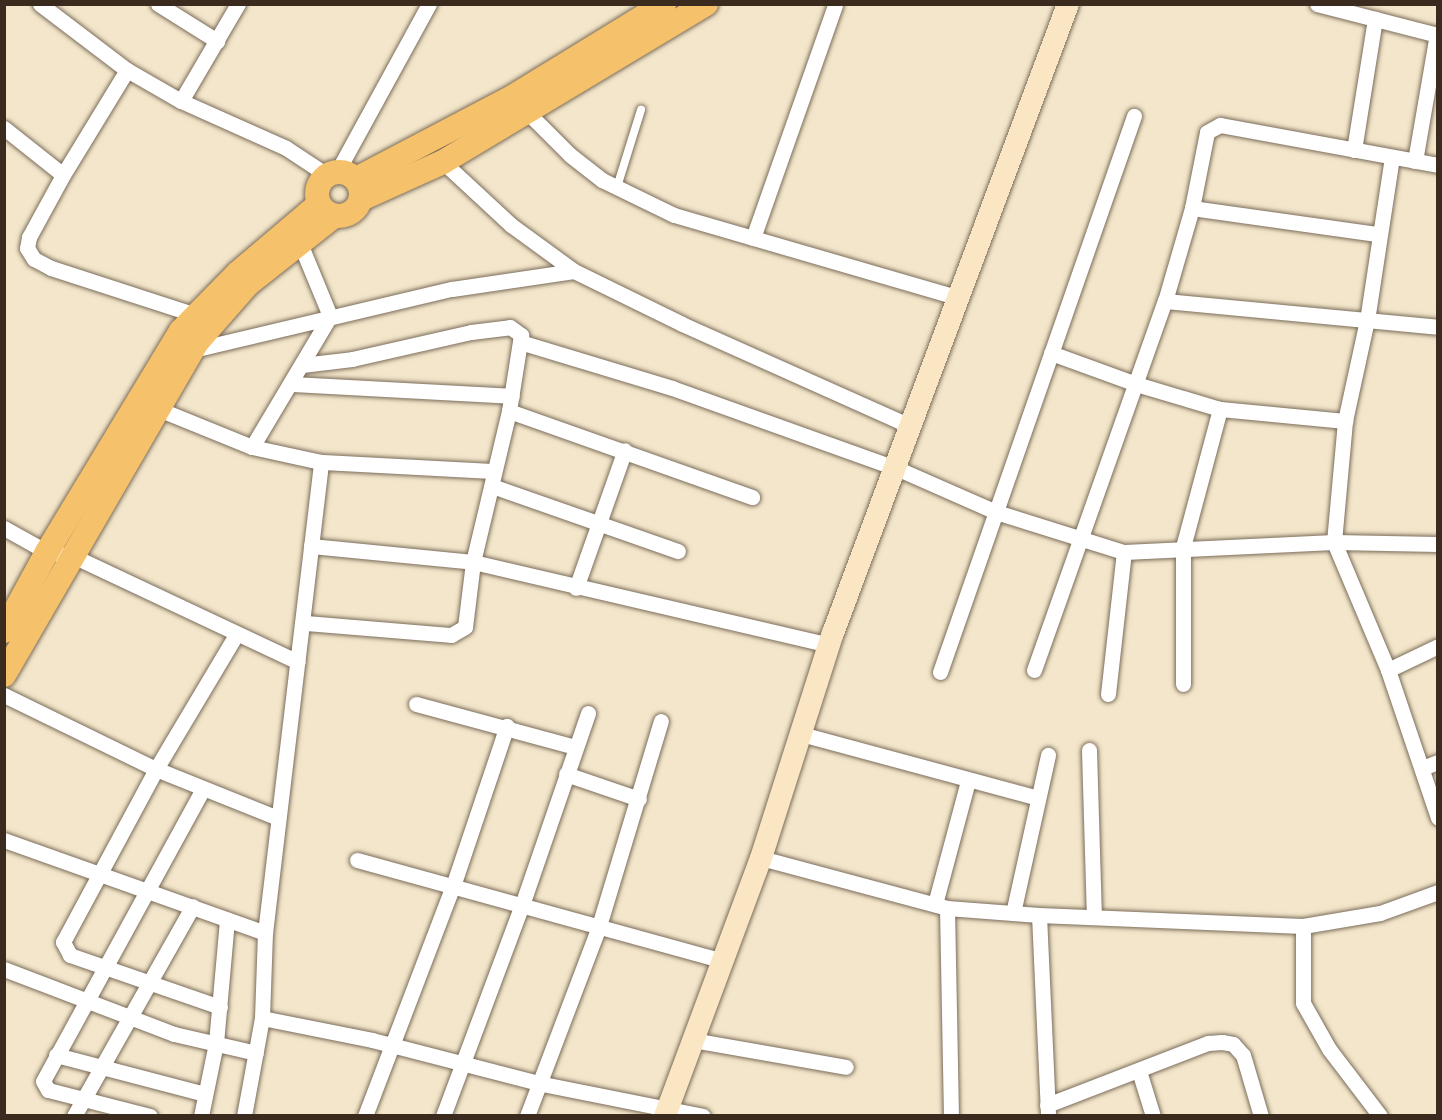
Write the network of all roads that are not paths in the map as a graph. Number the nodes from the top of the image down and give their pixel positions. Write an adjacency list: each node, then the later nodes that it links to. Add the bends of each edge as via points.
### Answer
1 (40, 4): 13 (street)
2 (159, 4): 12 (street)
3 (238, 4): 12 (street)
4 (429, 4): 25 (street)
5 (664, 4): 15 (main road)
6 (706, 4): 15 (main road)
7 (1068, 4): 33 (street)
8 (1317, 4): 10 (street)
9 (835, 5): 31 (street)
10 (1375, 19): 11 (street); 19 (street)
11 (1437, 35): 21 (street)
12 (217, 41): 14 (street)
13 (127, 70): 14 (street); 24 (street)
14 (181, 100): 25 (street, via 286,148)
15 (521, 105): 22 (main road); 25 (main road); 26 (street, via 570,155)
16 (641, 110): 26 (lane)
17 (1134, 116): 41 (street)
18 (4, 128): 24 (street)
19 (1354, 150): 20 (street); 27 (street, via 1220,125 1212,128 1204,139)
20 (1392, 157): 21 (street); 30 (street)
21 (1415, 161): 23 (street)
22 (443, 162): 25 (main road); 32 (street, via 512,225)
23 (1437, 165)
24 (63, 175): 35 (street, via 29,237 27,248 34,259)
25 (345, 181): 28 (main road, via 319,183); 28 (main road, via 348,214)
26 (617, 187): 31 (street, via 674,215)
27 (1192, 208): 30 (street); 34 (street)
28 (326, 210): 29 (main road)
29 (296, 234): 35 (main road); 36 (street); 40 (main road)
30 (1378, 234): 37 (street)
31 (753, 238): 33 (street)
32 (574, 271): 36 (street, via 452,289); 49 (street)
33 (959, 298): 49 (street)
34 (1165, 301): 37 (street); 44 (street)
35 (196, 315): 45 (main road)
36 (330, 316): 40 (street); 42 (street)
37 (1367, 320): 38 (street); 48 (street)
38 (1437, 327)
39 (520, 342): 42 (street, via 520,335 510,327); 46 (street); 53 (street, via 672,388)
40 (193, 350): 45 (main road)
41 (1051, 353): 44 (street); 56 (street)
42 (302, 365): 43 (street)
43 (291, 384): 46 (street); 50 (street)
44 (1136, 384): 47 (street); 59 (street)
45 (147, 404): 50 (street); 65 (main road); 67 (main road)
46 (510, 404): 51 (street); 54 (street)
47 (1220, 409): 48 (street); 63 (street)
48 (1345, 421): 60 (street)
49 (912, 427): 53 (street)
50 (252, 447): 52 (street)
51 (625, 450): 55 (street); 57 (street)
52 (321, 462): 54 (street); 62 (street)
53 (896, 468): 56 (street); 73 (street)
54 (493, 478): 57 (street); 68 (street)
55 (752, 497)
56 (996, 512): 59 (street); 78 (street)
57 (599, 522): 64 (street); 69 (street)
58 (4, 528): 65 (street)
59 (1078, 541): 66 (street); 76 (street)
60 (1334, 542): 61 (street); 63 (street); 77 (street)
61 (1437, 544)
62 (311, 546): 68 (street); 70 (street)
63 (1183, 547): 66 (street); 80 (street)
64 (678, 551)
65 (47, 552): 67 (street); 71 (main road)
66 (1124, 552): 82 (street)
67 (75, 557): 72 (street); 79 (main road)
68 (473, 562): 69 (street); 70 (street, via 468,618 459,633)
69 (576, 588): 73 (street)
70 (304, 623): 75 (street)
71 (4, 631)
72 (236, 635): 75 (street); 93 (street)
73 (829, 645): 87 (street)
74 (1437, 646): 77 (street)
75 (298, 662): 99 (street)
76 (1034, 670)
77 (1388, 670): 92 (street)
78 (940, 672)
79 (4, 675)
80 (1183, 684)
81 (4, 694): 93 (street)
82 (1108, 694)
83 (416, 704): 86 (street)
84 (588, 713): 88 (street)
85 (661, 722): 98 (street)
86 (507, 726): 88 (street); 105 (street)
87 (801, 735): 95 (street); 102 (street)
88 (576, 747): 94 (street)
89 (1089, 750): 113 (street)
90 (1048, 755): 97 (street)
91 (1437, 762): 92 (street)
92 (1422, 768): 100 (street)
93 (156, 769): 96 (street); 104 (street)
94 (566, 774): 98 (street); 109 (street)
95 (968, 781): 97 (street); 110 (street)
96 (201, 790): 99 (street); 106 (street)
97 (1038, 798): 111 (street)
98 (639, 799): 115 (street)
99 (278, 818): 117 (street)
100 (1437, 818)
101 (4, 840): 104 (street)
102 (761, 858): 110 (street); 118 (street)
103 (357, 860): 105 (street)
104 (100, 876): 106 (street); 119 (street, via 63,942 70,955)
105 (453, 886): 109 (street); 128 (street)
106 (150, 890): 108 (street); 119 (street)
107 (1437, 892): 116 (street, via 1380,913)
108 (193, 906): 114 (street); 121 (street)
109 (522, 906): 115 (street); 131 (street)
110 (941, 906): 111 (street); 148 (street)
111 (1013, 913): 112 (street)
112 (1039, 915): 113 (street); 138 (street)
113 (1094, 917): 116 (street)
114 (228, 919): 117 (street); 123 (street)
115 (599, 926): 118 (street); 135 (street)
116 (1306, 926): 151 (street, via 1303,1003 1329,1049)
117 (265, 933): 125 (street)
118 (720, 960): 126 (street)
119 (106, 967): 121 (street); 122 (street)
120 (4, 969): 122 (street)
121 (149, 982): 123 (street); 124 (street)
122 (86, 1002): 124 (street); 130 (street)
123 (220, 1007): 127 (street)
124 (130, 1018): 127 (street, via 174,1034); 132 (street)
125 (262, 1018): 128 (street); 129 (street)
126 (692, 1040): 133 (street); 139 (street)
127 (216, 1043): 129 (street); 136 (street)
128 (393, 1046): 131 (street); 144 (street)
129 (256, 1053): 143 (street)
130 (56, 1055): 132 (street); 137 (street, via 44,1075 44,1086)
131 (459, 1065): 135 (street); 145 (street)
132 (101, 1067): 136 (street); 137 (street)
133 (846, 1067)
134 (1139, 1071): 138 (street); 149 (street); 150 (street, via 1208,1043 1233,1044 1243,1054)
135 (538, 1083): 139 (street); 146 (street)
136 (205, 1094): 142 (street)
137 (83, 1100): 140 (street); 141 (street)
138 (1048, 1110)
139 (666, 1112): 147 (street)
140 (74, 1116)
141 (150, 1116)
142 (201, 1116)
143 (244, 1116)
144 (365, 1116)
145 (443, 1116)
146 (527, 1116)
147 (703, 1116)
148 (951, 1116)
149 (1153, 1116)
150 (1261, 1116)
151 (1380, 1116)

